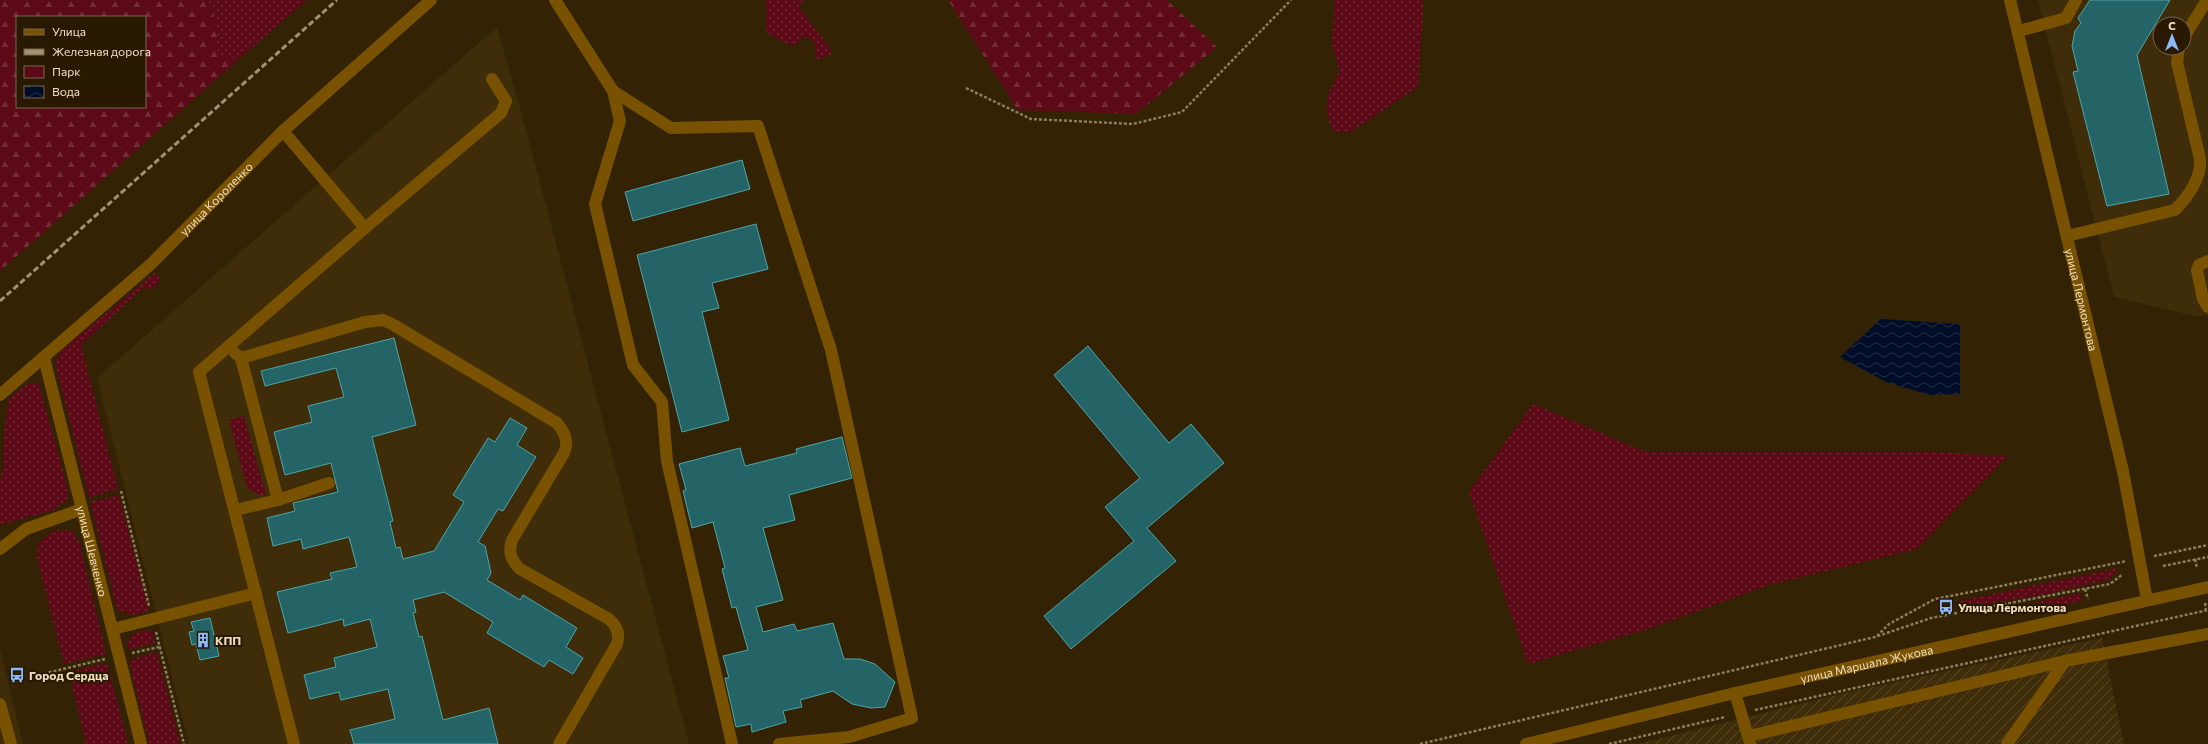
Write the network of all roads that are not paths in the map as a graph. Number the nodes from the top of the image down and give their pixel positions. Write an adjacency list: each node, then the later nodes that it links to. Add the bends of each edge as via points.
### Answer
1 (431, 0): 11 (street, улица Короленко)
2 (555, 0): 10 (street)
3 (2010, 0): 7 (street, улица Лермонтова)
4 (2076, 0): 7 (street, via 2066,18)
5 (2207, 0): 6 (street)
6 (2192, 24)
7 (2019, 32): 13 (street, улица Лермонтова)
8 (2178, 56): 13 (street, via 2200,159 2201,168 2198,176 2175,210)
9 (492, 79): 12 (street, via 506,101 501,112)
10 (613, 91): 38 (street, via 620,121 595,204 632,365 662,402 667,461); 39 (street, via 671,128 758,126 831,350 912,718 849,737)
11 (283, 131): 12 (street); 17 (street, улица Короленко, via 151,264)
12 (365, 228): 16 (street)
13 (2067, 236): 27 (street, улица Лермонтова, via 2123,471)
14 (2208, 261): 15 (street, via 2197,270 2203,299)
15 (2208, 306)
16 (228, 347): 18 (street); 23 (street, via 199,372)
17 (44, 358): 19 (street, улица Короленко); 22 (street, улица Шевченко)
18 (241, 358): 21 (street); 37 (street, via 365,322 383,320 557,423 566,436 567,445 512,540 510,556 520,569 609,619 614,624 619,638)
19 (0, 395)
20 (329, 483): 21 (street)
21 (278, 500): 23 (street)
22 (82, 509): 24 (street, via 26,529); 28 (street, улица Шевченко)
23 (235, 510): 26 (street)
24 (0, 549)
25 (2208, 587): 27 (street, улица Маршала Жукова)
26 (256, 593): 28 (street); 36 (street)
27 (2147, 600): 31 (street, улица Маршала Жукова)
28 (113, 629): 35 (street, улица Шевченко)
29 (2208, 634): 30 (street)
30 (2065, 661): 33 (street); 41 (street)
31 (1735, 693): 33 (street); 40 (street, улица Маршала Жукова)
32 (0, 704): 34 (street)
33 (1750, 740)
34 (10, 744)
35 (141, 744)
36 (294, 744)
37 (559, 744)
38 (732, 744)
39 (779, 744)
40 (1526, 744)
41 (2007, 744)

